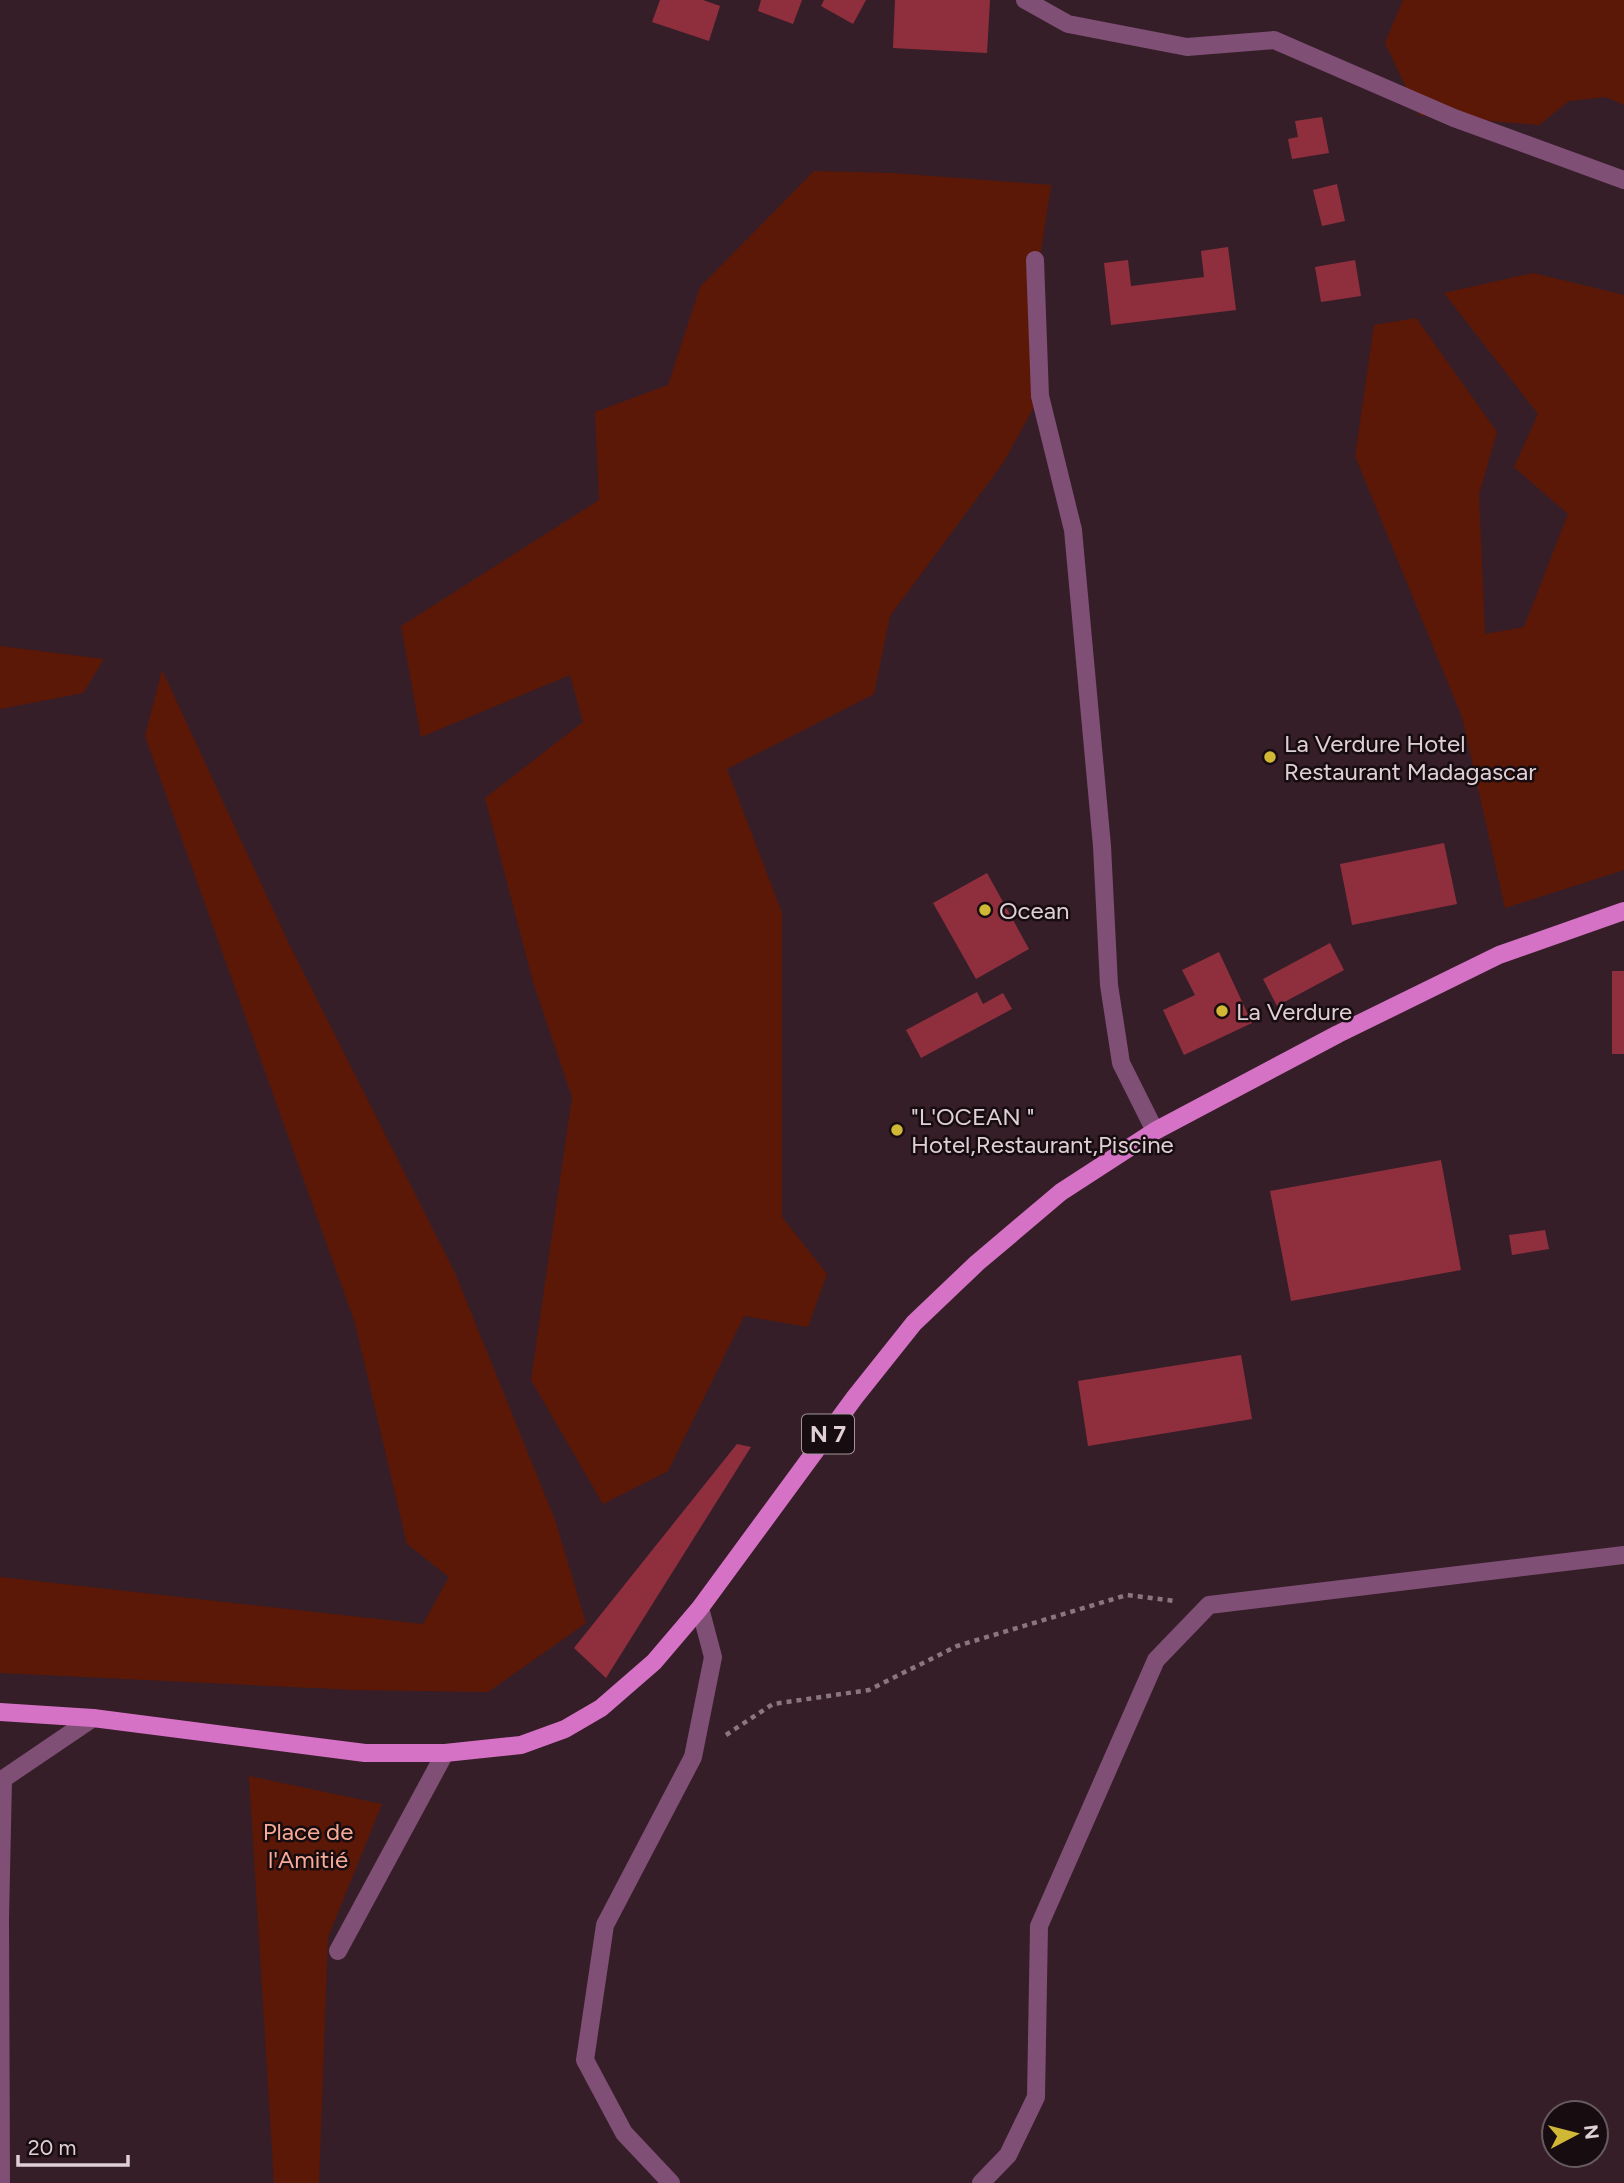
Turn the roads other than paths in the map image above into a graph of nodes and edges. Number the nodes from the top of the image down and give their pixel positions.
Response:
1 (1024, 0) edge
2 (1624, 180) edge
3 (1035, 260) dead end
4 (1624, 911) edge
5 (1155, 1132) junction
6 (1624, 1555) edge
7 (700, 1608) junction
8 (0, 1712) edge
9 (93, 1718) junction
10 (445, 1753) junction
11 (0, 1919) edge
12 (338, 1951) dead end
13 (1, 2183) edge
14 (671, 2183) edge
15 (981, 2183) edge

1 - 2 street
3 - 5 street
4 - 5 main road, N 7
5 - 7 main road, N 7
6 - 15 street
7 - 10 main road, N 7
7 - 14 street
8 - 9 main road, N 7
9 - 10 main road, N 7
9 - 11 street
10 - 12 street
11 - 13 street

